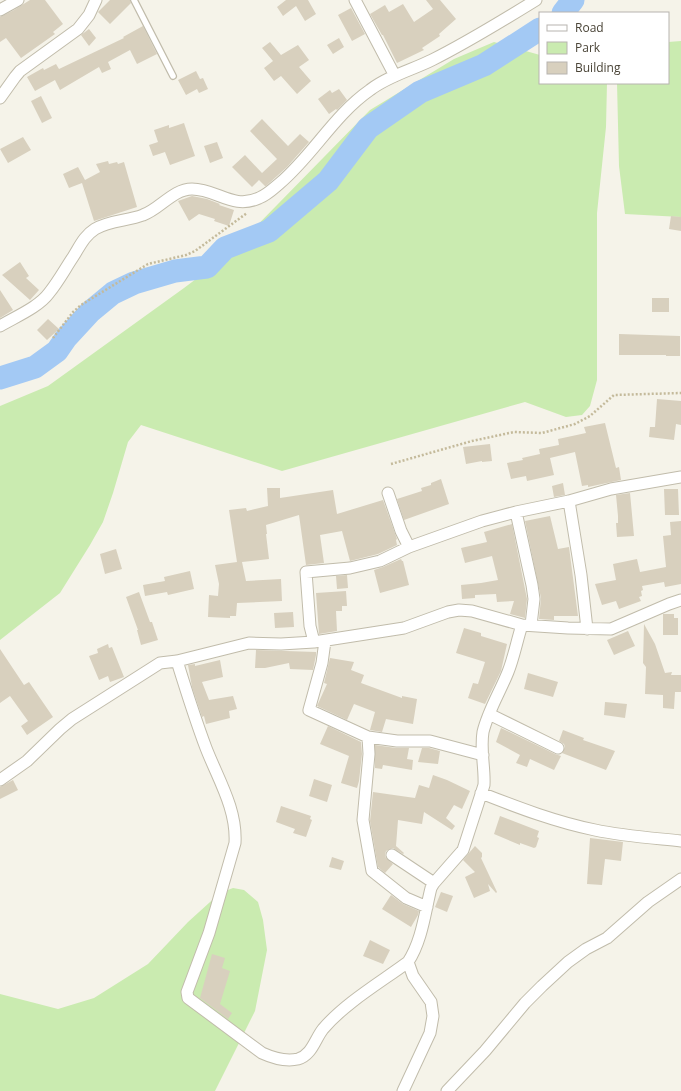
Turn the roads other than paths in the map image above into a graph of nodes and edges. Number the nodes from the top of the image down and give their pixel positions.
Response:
1 (18, 0) edge
2 (96, 0) edge
3 (134, 0) edge
4 (355, 0) edge
5 (536, 0) edge
6 (0, 10) edge
7 (174, 76) dead end
8 (395, 76) junction
9 (0, 98) edge
10 (0, 326) edge
11 (681, 478) edge
12 (388, 493) dead end
13 (569, 501) junction
14 (516, 512) junction
15 (409, 547) junction
16 (681, 600) edge
17 (526, 625) junction
18 (587, 629) junction
19 (319, 642) junction
20 (177, 661) junction
21 (489, 714) junction
22 (368, 737) junction
23 (558, 748) dead end
24 (483, 755) junction
25 (0, 780) edge
26 (481, 793) junction
27 (681, 840) edge
28 (392, 855) dead end
29 (681, 879) edge
30 (434, 883) junction
31 (427, 907) junction
32 (408, 962) junction
33 (457, 1087) edge
34 (404, 1091) edge
35 (447, 1091) edge

1 - 6 street
2 - 9 street
3 - 7 lane
4 - 8 street
5 - 8 street
8 - 10 street
11 - 13 street
12 - 15 street
13 - 14 street
13 - 18 street
14 - 15 street
14 - 17 street
15 - 19 street
16 - 18 street
17 - 18 street
17 - 19 street
17 - 21 street
19 - 20 street
19 - 22 street
20 - 25 street
20 - 32 street
21 - 23 street
21 - 24 street
22 - 24 street
22 - 31 street
24 - 26 street
26 - 27 street
26 - 30 street
28 - 30 street
29 - 33 street
30 - 31 street
31 - 32 street
32 - 34 street
33 - 35 street

